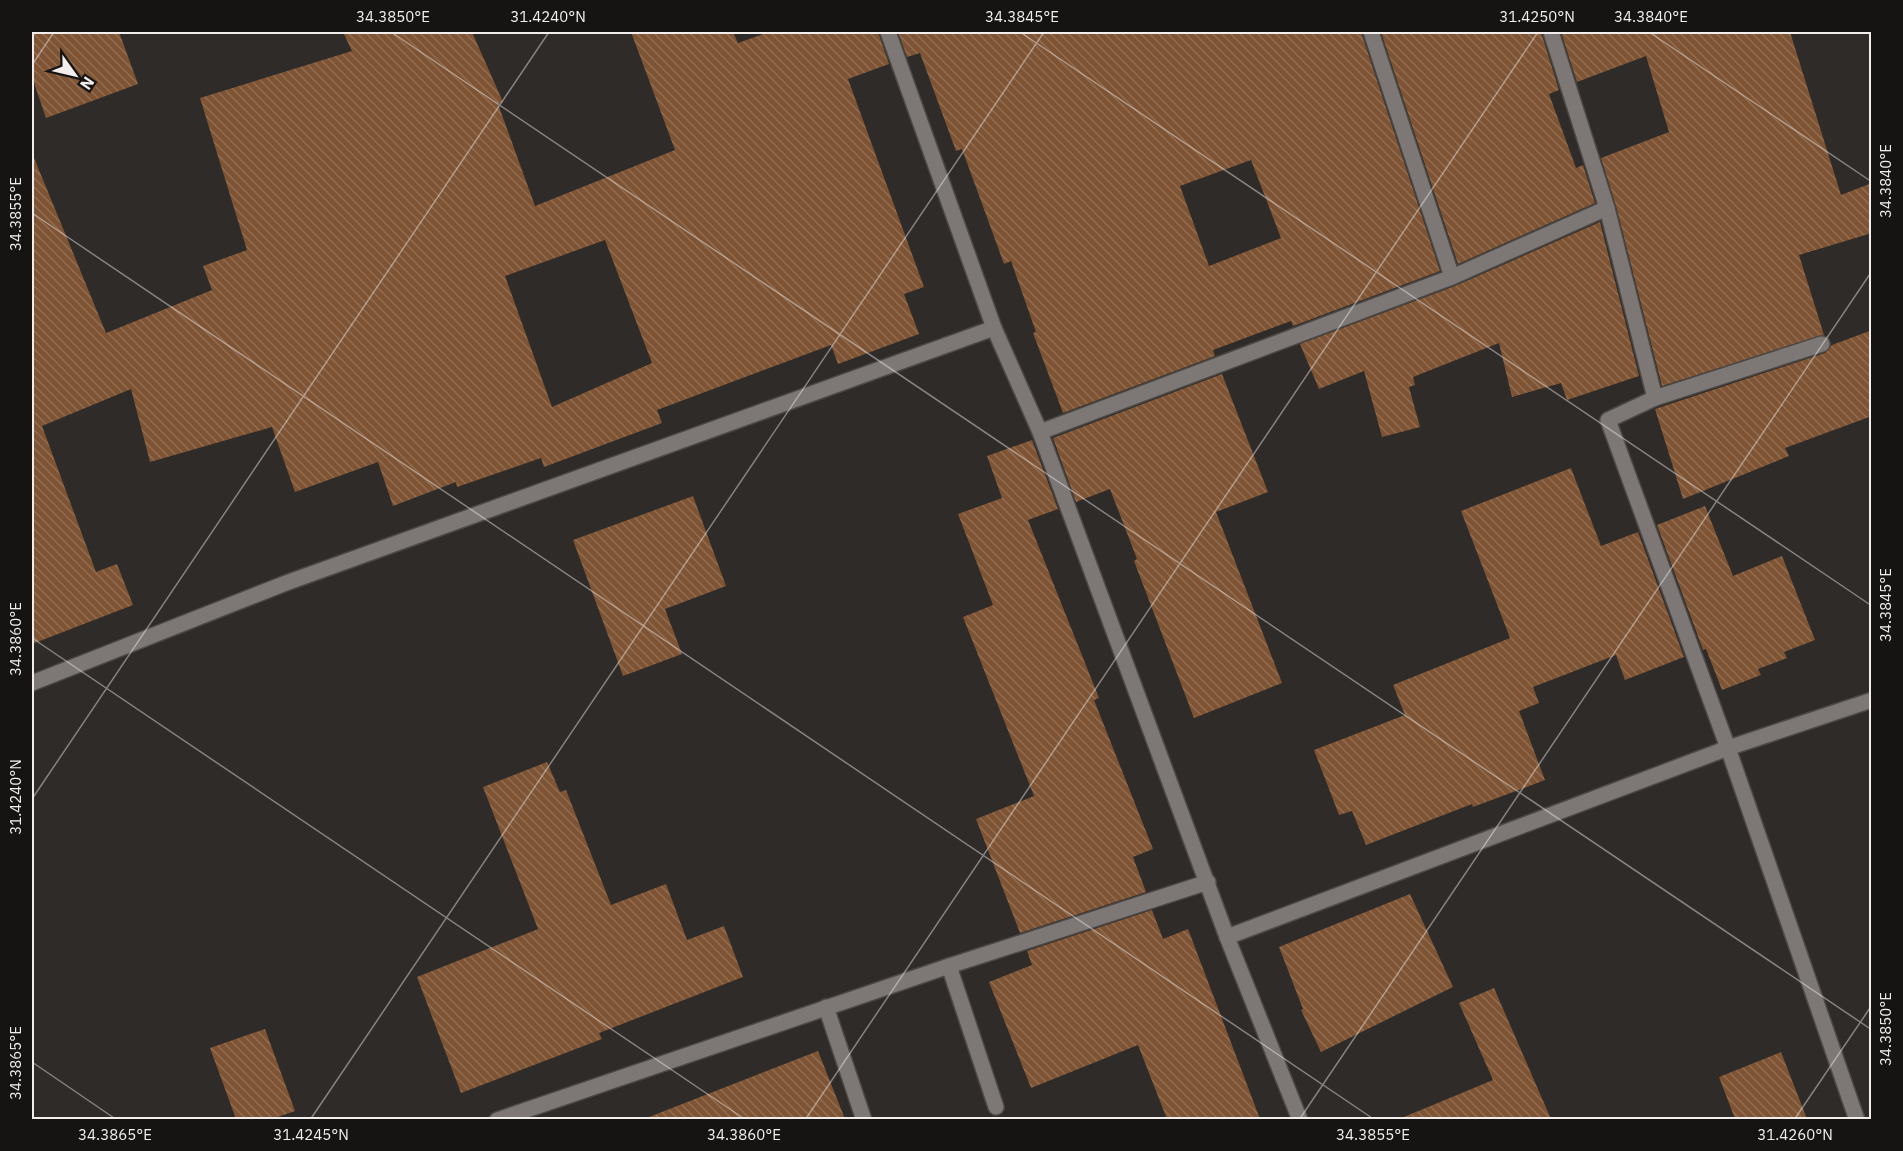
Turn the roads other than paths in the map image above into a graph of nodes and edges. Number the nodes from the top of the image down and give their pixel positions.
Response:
1 (888, 32) edge
2 (1371, 32) edge
3 (1551, 32) edge
4 (1607, 208) junction
5 (1452, 277) junction
6 (994, 328) junction
7 (1822, 344) dead end
8 (1655, 398) junction
9 (1040, 432) junction
10 (32, 683) edge
11 (1872, 700) edge
12 (1728, 748) junction
13 (1208, 882) junction
14 (1227, 937) junction
15 (949, 966) junction
16 (826, 1007) junction
17 (996, 1107) dead end
18 (497, 1119) edge
19 (864, 1119) edge
20 (1300, 1119) edge
21 (1857, 1119) edge

1 - 6 street
2 - 5 street
3 - 4 street
4 - 5 street
4 - 8 street
5 - 9 street
6 - 9 street
6 - 10 street
7 - 8 street
8 - 12 street
9 - 13 street
11 - 12 street
12 - 14 street
12 - 21 street
13 - 14 street
13 - 15 street
14 - 20 street
15 - 16 street
15 - 17 street
16 - 18 street
16 - 19 street

